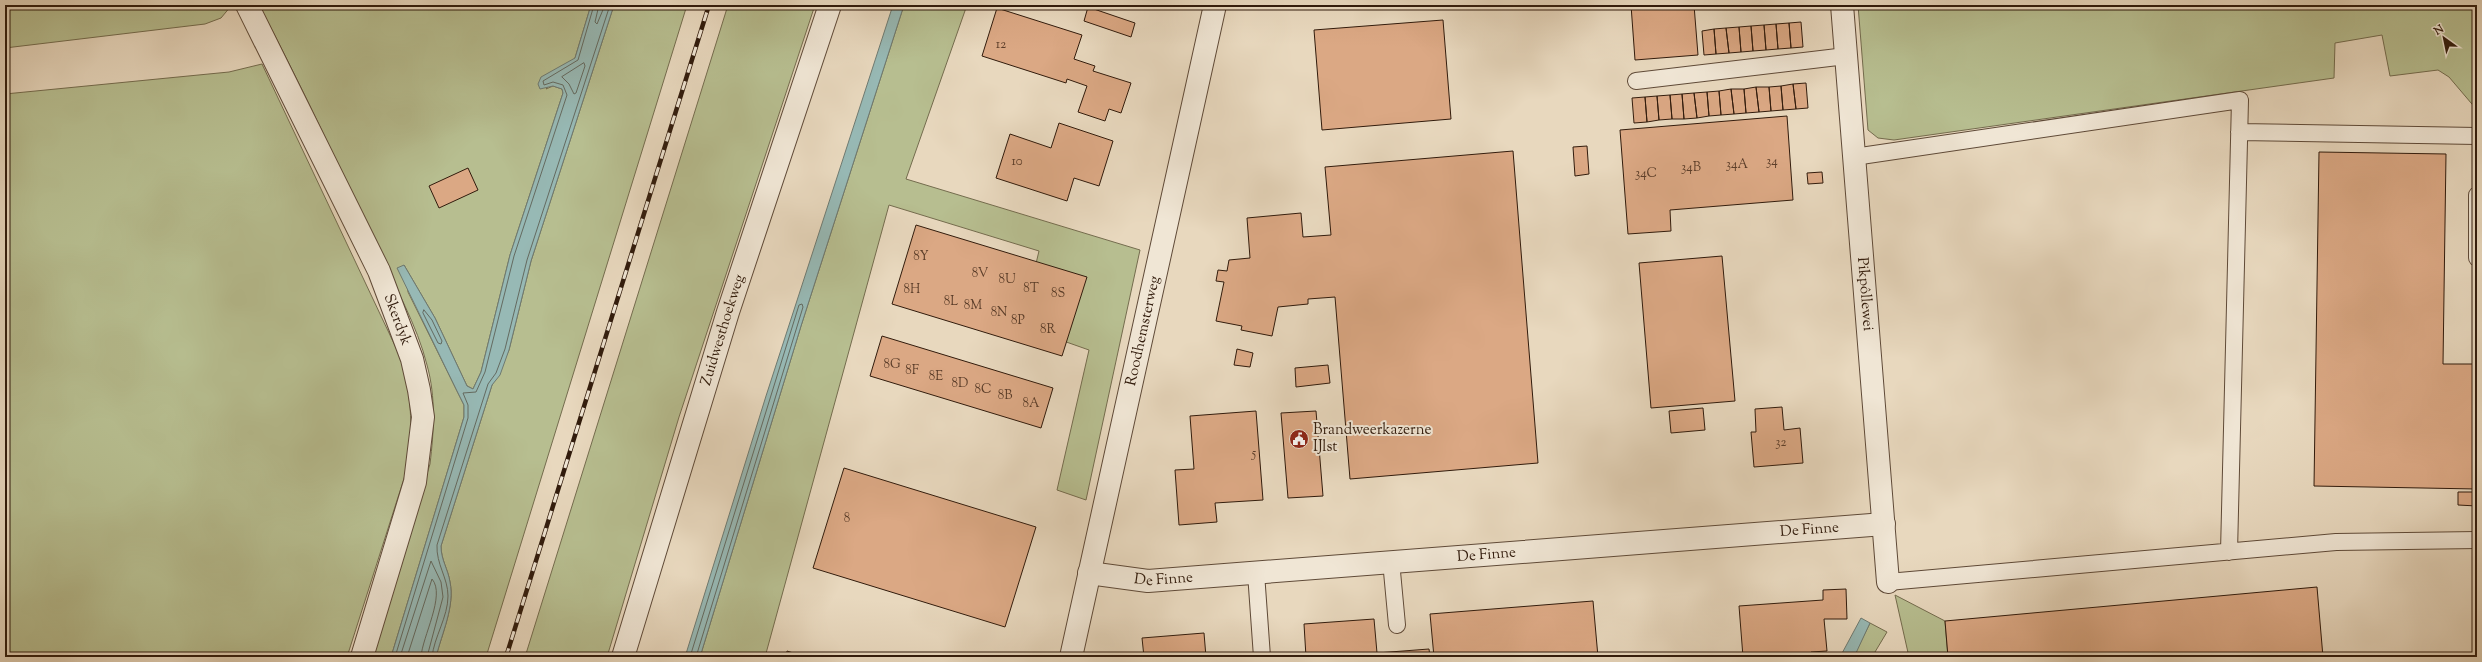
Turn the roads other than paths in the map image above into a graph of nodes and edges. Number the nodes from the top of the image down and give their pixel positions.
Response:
1 (247, 5) edge
2 (830, 5) edge
3 (1215, 5) edge
4 (1842, 5) edge
5 (1846, 56) junction
6 (1636, 82) dead end
7 (2239, 132) junction
8 (2477, 136) edge
9 (1854, 157) junction
10 (2477, 195) edge
11 (2477, 258) edge
12 (1884, 524) junction
13 (2477, 540) edge
14 (2229, 552) junction
15 (1391, 561) junction
16 (1090, 573) junction
17 (1256, 573) junction
18 (1888, 582) joint
19 (1397, 625) dead end
20 (362, 657) edge
21 (623, 657) edge
22 (1071, 657) edge
23 (1262, 657) edge

1 - 20 street, Skerdyk
2 - 21 street, Zuidwesthoekweg
3 - 16 street, Roodhemsterweg
4 - 5 street, Pikpôllewei
5 - 6 lane
5 - 9 street, Pikpôllewei
7 - 8 lane
7 - 9 lane
7 - 14 lane
9 - 12 street, Pikpôllewei
10 - 11 lane
12 - 15 street, De Finne
12 - 18 street, Pikpôllewei
13 - 14 lane
14 - 18 lane
15 - 17 street, De Finne
15 - 19 lane
16 - 17 street, De Finne
16 - 22 street, Roodhemsterweg
17 - 23 lane

